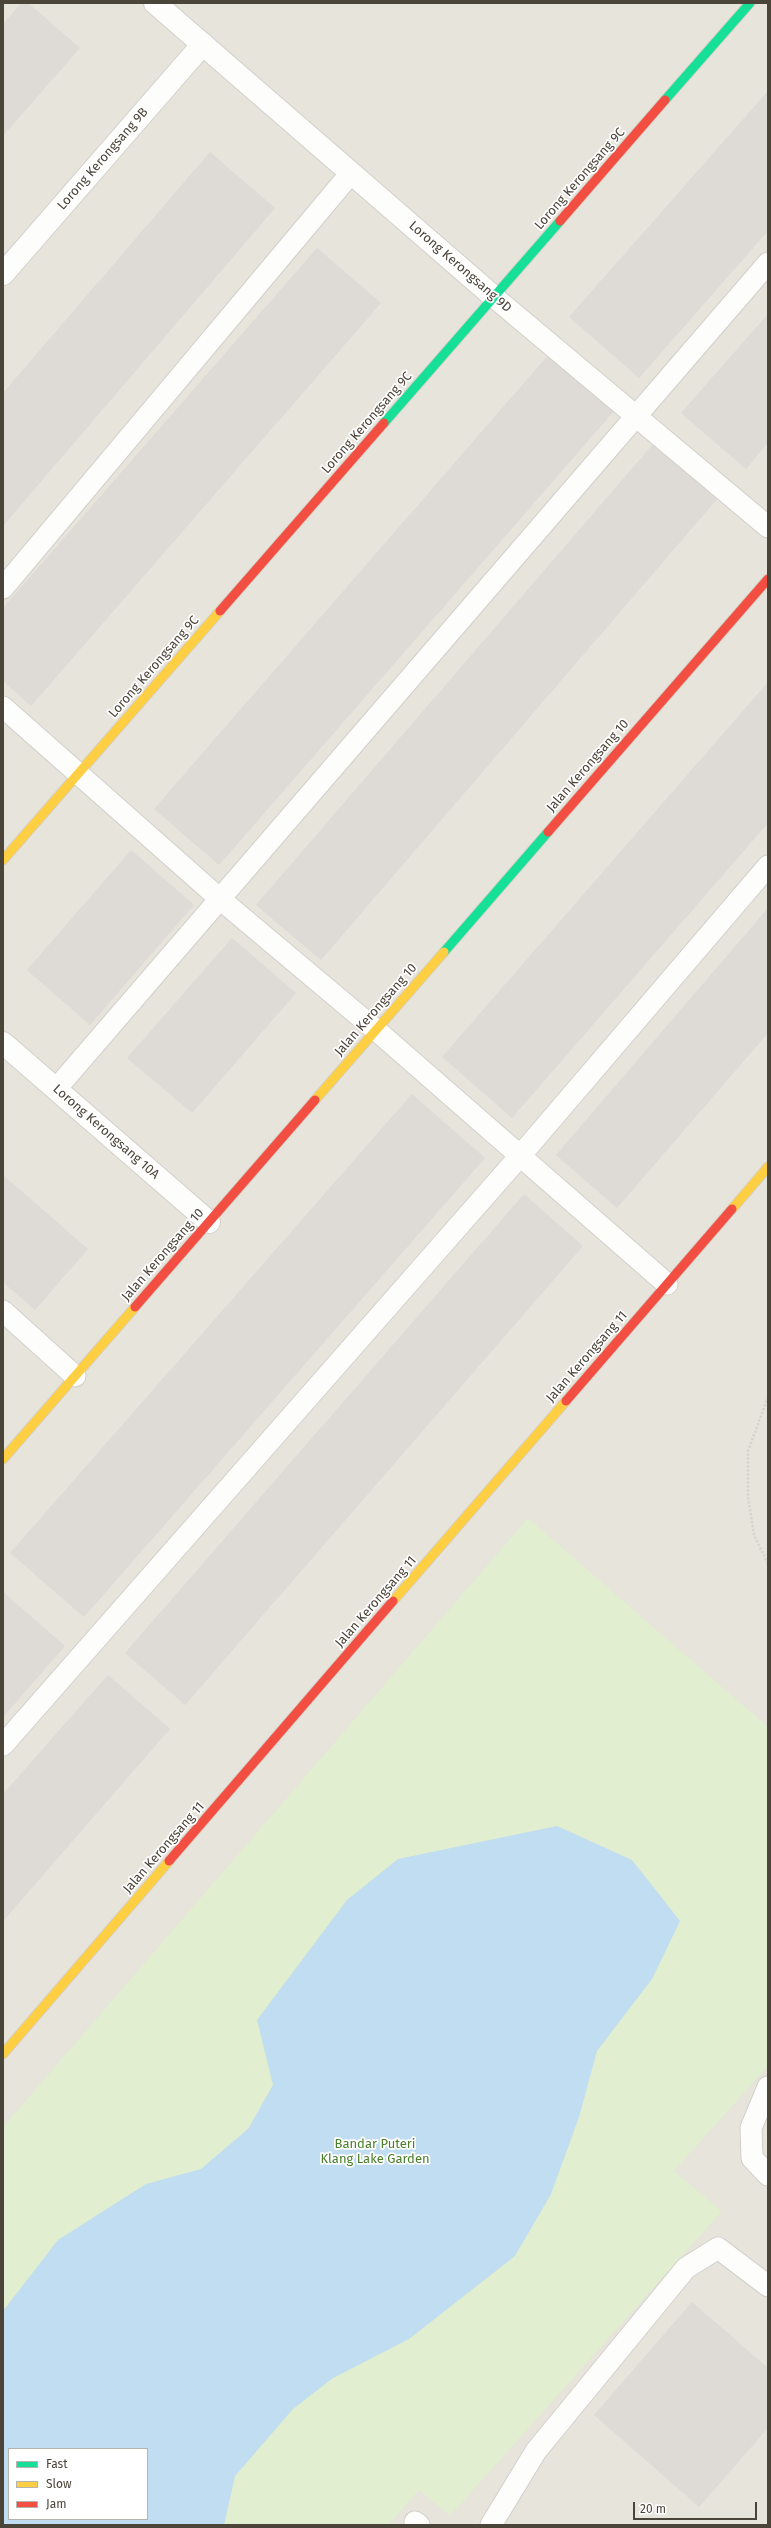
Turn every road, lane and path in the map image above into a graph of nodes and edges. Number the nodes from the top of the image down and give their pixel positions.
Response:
1 (155, 3) edge
2 (750, 3) edge
3 (202, 44) junction
4 (352, 173) junction
5 (768, 263) edge
6 (3, 274) edge
7 (494, 297) junction
8 (636, 416) junction
9 (768, 527) edge
10 (768, 579) edge
11 (3, 588) edge
12 (3, 707) edge
13 (79, 773) junction
14 (3, 860) edge
15 (768, 866) edge
16 (220, 899) junction
17 (376, 1030) junction
18 (3, 1043) edge
19 (56, 1089) junction
20 (520, 1156) junction
21 (768, 1167) edge
22 (209, 1222) junction
23 (667, 1284) junction
24 (3, 1311) edge
25 (75, 1376) junction
26 (768, 1397) edge
27 (3, 1459) edge
28 (768, 1564) edge
29 (3, 1745) edge
30 (3, 2054) edge
31 (768, 2087) edge
32 (768, 2175) edge
33 (768, 2286) edge
34 (491, 2525) edge

1 - 3 street, Lorong Kerongsang 9D
2 - 7 street, Lorong Kerongsang 9C
3 - 4 street, Lorong Kerongsang 9D
3 - 6 street, Lorong Kerongsang 9B
4 - 7 street, Lorong Kerongsang 9D
4 - 11 lane
5 - 8 lane
7 - 8 lane, Lorong Kerongsang 9D
7 - 13 street, Lorong Kerongsang 9C
8 - 9 lane, Lorong Kerongsang 9D
8 - 16 lane
10 - 17 street, Jalan Kerongsang 10
12 - 13 lane
13 - 14 street, Lorong Kerongsang 9C
13 - 16 lane
15 - 20 lane
16 - 17 lane
16 - 19 lane
17 - 20 lane
17 - 22 street, Jalan Kerongsang 10
18 - 19 street, Lorong Kerongsang 10A
19 - 22 street, Lorong Kerongsang 10A
20 - 23 lane
20 - 29 lane
21 - 23 street, Jalan Kerongsang 11
22 - 25 street, Jalan Kerongsang 10
23 - 30 street, Jalan Kerongsang 11
24 - 25 lane
25 - 27 street, Jalan Kerongsang 10
26 - 28 path
31 - 32 lane
33 - 34 lane

